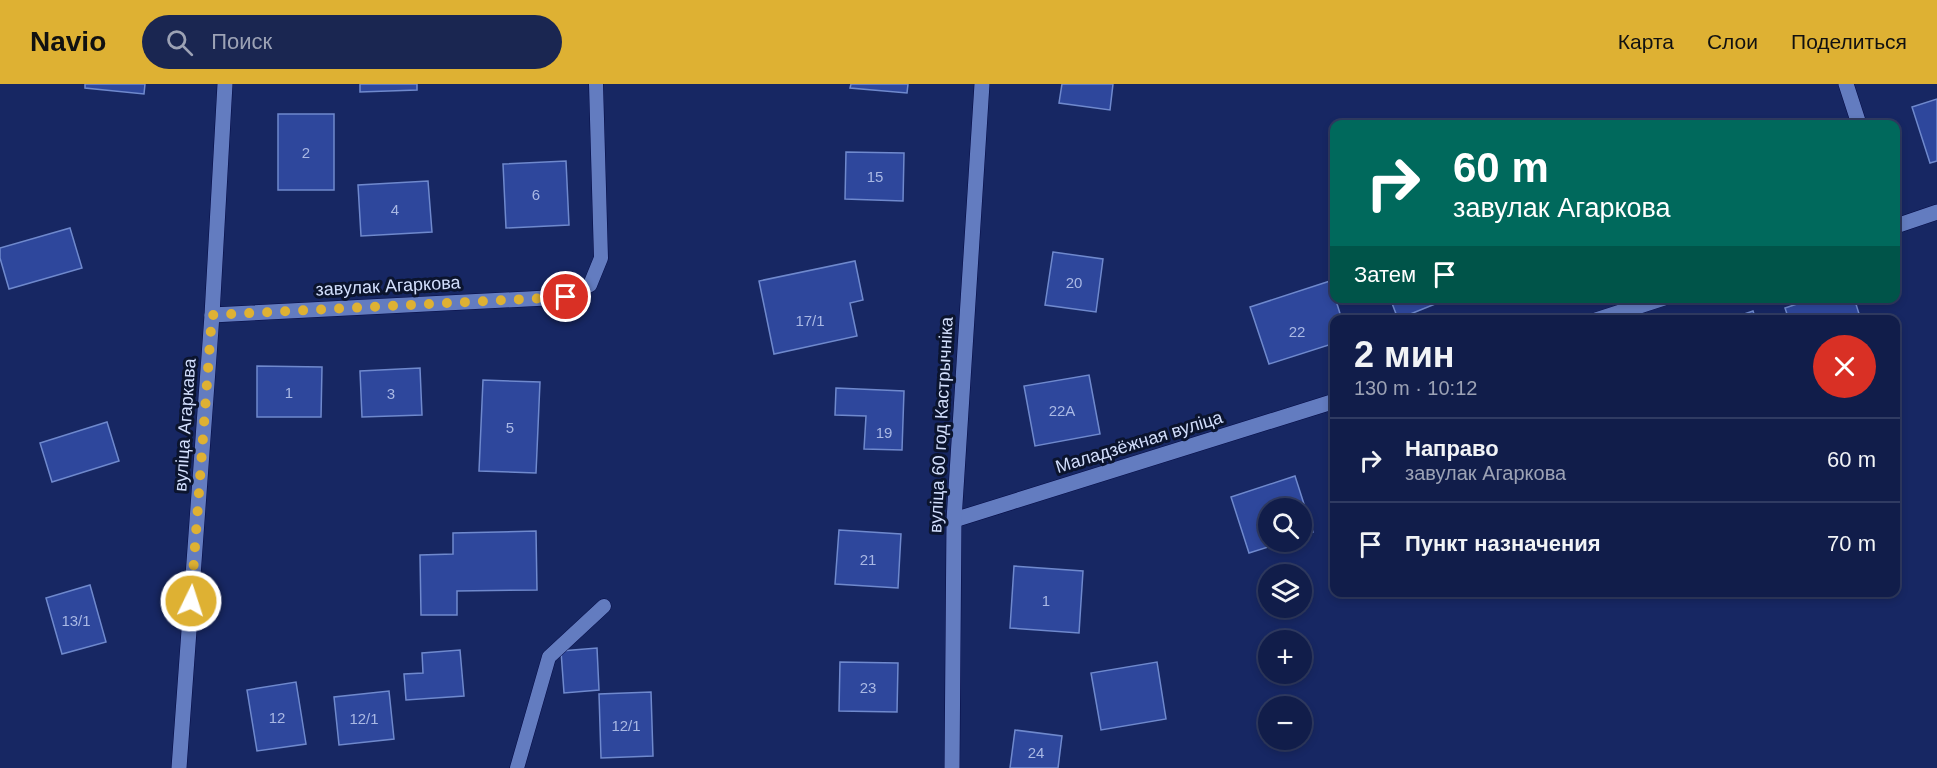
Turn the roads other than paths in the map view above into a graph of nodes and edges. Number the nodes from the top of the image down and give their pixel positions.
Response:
1 (225, 84) edge
2 (596, 84) edge
3 (982, 84) edge
4 (1846, 84) edge
5 (1858, 120) edge
6 (1937, 212) edge
7 (1900, 225) edge
8 (566, 297) joint
9 (1649, 303) edge
10 (212, 315) junction
11 (1611, 315) edge
12 (1330, 403) edge
13 (954, 520) junction
14 (604, 606) dead end
15 (179, 768) edge
16 (517, 768) edge
17 (952, 768) edge

1 - 10 street, вуліца Агаркава
2 - 8 lane
3 - 13 street, вуліца 60 год Кастрычніка
4 - 5 street
6 - 7 street
8 - 10 street, завулак Агаркова
9 - 11 street
10 - 15 street, вуліца Агаркава
12 - 13 street, Маладзёжная вуліца
13 - 17 street, вуліца 60 год Кастрычніка
14 - 16 lane

